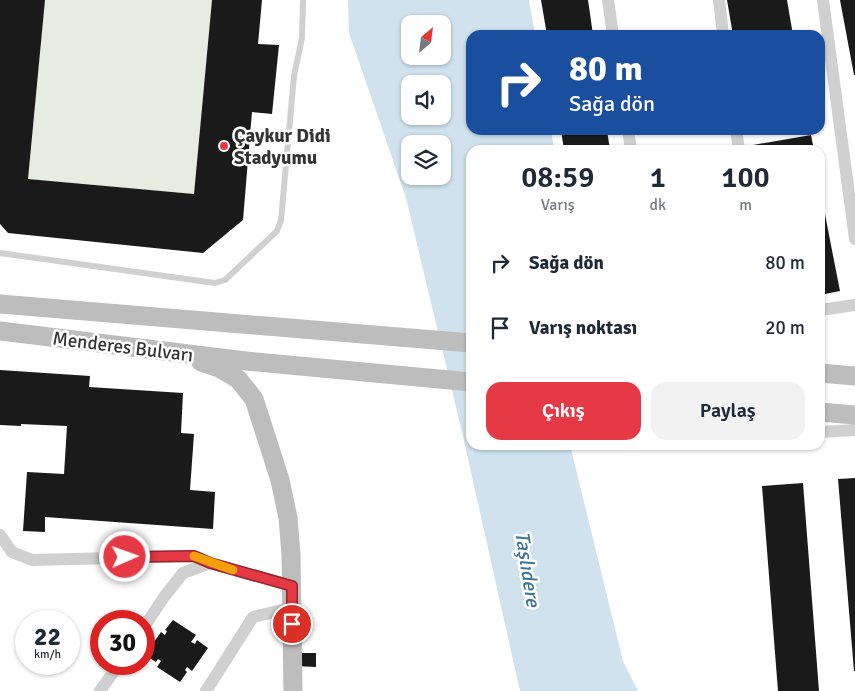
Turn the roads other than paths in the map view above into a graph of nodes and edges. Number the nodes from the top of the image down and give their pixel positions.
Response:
1 (303, 0) edge
2 (608, 0) edge
3 (719, 0) edge
4 (823, 0) edge
5 (612, 30) edge
6 (722, 30) edge
7 (855, 239) edge
8 (0, 254) edge
9 (0, 304) edge
10 (855, 304) edge
11 (825, 309) edge
12 (0, 331) edge
13 (466, 343) edge
14 (170, 351) junction
15 (825, 373) edge
16 (855, 376) edge
17 (466, 382) edge
18 (825, 412) edge
19 (855, 415) edge
20 (855, 430) edge
21 (825, 432) edge
22 (0, 535) edge
23 (210, 563) junction
24 (292, 586) junction
25 (291, 608) junction
26 (155, 610) edge
27 (111, 675) edge
28 (100, 691) edge
29 (206, 691) edge
30 (293, 691) edge

1 - 8 lane
2 - 5 street
3 - 6 street
4 - 7 street
9 - 13 main road, Menderes Bulvarı
10 - 11 street
12 - 14 main road, Menderes Bulvarı
14 - 17 main road, Menderes Bulvarı
14 - 24 main road
15 - 16 main road
18 - 19 main road
20 - 21 street
22 - 23 street
23 - 24 street
23 - 26 street
24 - 25 main road
25 - 29 street
25 - 30 main road
27 - 28 street

